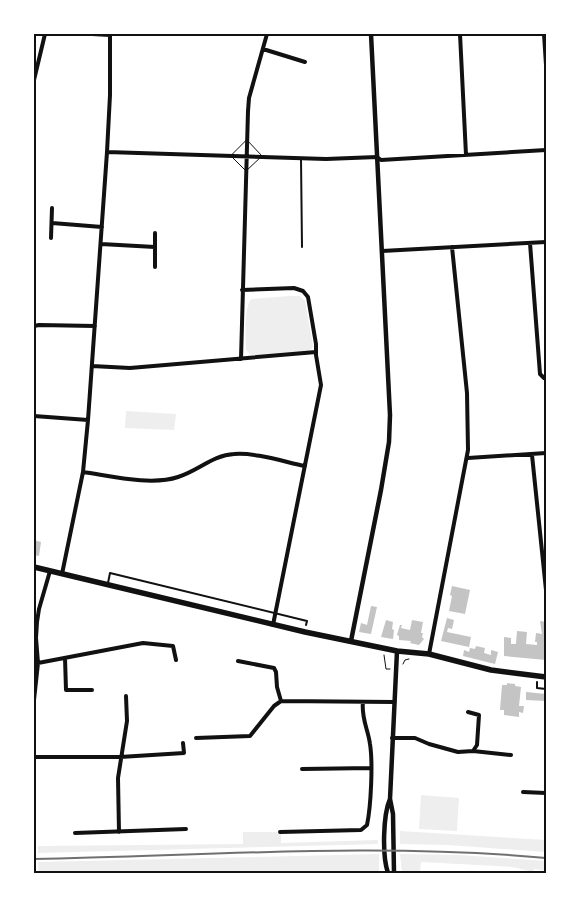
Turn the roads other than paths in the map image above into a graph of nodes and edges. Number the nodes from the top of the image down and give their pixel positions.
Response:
1 (44, 34) edge
2 (92, 34) edge
3 (110, 34) edge
4 (267, 34) edge
5 (371, 34) edge
6 (460, 34) edge
7 (544, 34) edge
8 (263, 49) junction
9 (305, 62) dead end
10 (546, 64) edge
11 (34, 80) edge
12 (546, 150) edge
13 (107, 152) junction
14 (466, 155) junction
15 (246, 156) junction
16 (377, 157) junction
17 (301, 158) junction
18 (52, 208) dead end
19 (52, 224) junction
20 (102, 227) junction
21 (155, 233) dead end
22 (51, 238) dead end
23 (546, 242) edge
24 (530, 243) junction
25 (101, 244) junction
26 (155, 247) junction
27 (302, 247) dead end
28 (452, 247) junction
29 (382, 251) junction
30 (155, 267) dead end
31 (242, 290) junction
32 (34, 326) edge
33 (95, 326) junction
34 (316, 352) junction
35 (241, 359) junction
36 (92, 366) junction
37 (546, 378) edge
38 (34, 416) edge
39 (88, 420) junction
40 (546, 453) edge
41 (532, 455) junction
42 (468, 458) junction
43 (306, 466) junction
44 (83, 472) junction
45 (546, 527) edge
46 (541, 528) junction
47 (34, 567) edge
48 (50, 571) junction
49 (62, 574) junction
50 (108, 583) junction
51 (546, 590) edge
52 (275, 613) junction
53 (273, 624) junction
54 (306, 625) dead end
55 (35, 637) edge
56 (351, 641) junction
57 (397, 650) junction
58 (429, 654) junction
59 (65, 658) junction
60 (176, 660) dead end
61 (238, 661) dead end
62 (38, 663) junction
63 (546, 677) edge
64 (537, 682) dead end
65 (546, 689) edge
66 (92, 690) dead end
67 (126, 696) dead end
68 (34, 700) edge
69 (281, 701) junction
70 (363, 702) junction
71 (394, 702) junction
72 (468, 712) dead end
73 (250, 736) junction
74 (196, 738) dead end
75 (392, 738) junction
76 (254, 742) dead end
77 (183, 743) dead end
78 (473, 751) junction
79 (511, 754) dead end
80 (120, 757) junction
81 (34, 758) edge
82 (371, 768) junction
83 (302, 769) dead end
84 (522, 792) dead end
85 (546, 793) edge
86 (390, 799) junction
87 (186, 829) dead end
88 (119, 832) junction
89 (280, 832) dead end
90 (75, 833) dead end
91 (34, 840) edge
92 (34, 847) edge
93 (34, 864) edge
94 (35, 873) edge
95 (388, 873) edge
96 (394, 873) edge

1 - 11 street
2 - 3 street
3 - 13 street
4 - 8 street
5 - 16 street
6 - 14 street
7 - 10 street
8 - 9 street
8 - 15 street
12 - 14 street
13 - 15 street
13 - 20 street
14 - 16 street
15 - 17 street
15 - 31 street
16 - 17 street
16 - 29 street
17 - 27 lane
18 - 19 street
19 - 20 street
19 - 22 street
20 - 25 street
21 - 26 street
23 - 24 street
24 - 28 street
24 - 37 street
25 - 26 street
25 - 33 street
26 - 30 street
28 - 29 street
28 - 42 street
29 - 56 street
31 - 34 street
31 - 35 street
32 - 33 street
33 - 36 street
34 - 35 street
34 - 43 street
35 - 36 street
36 - 39 street
38 - 39 street
39 - 44 street
40 - 41 street
41 - 42 street
41 - 46 street
42 - 58 street
43 - 44 street
43 - 52 street
44 - 49 street
45 - 46 street
46 - 51 street
47 - 48 main road
48 - 49 main road
48 - 55 street
49 - 50 main road
50 - 52 lane
50 - 53 main road
52 - 53 street
52 - 54 lane
53 - 56 main road
55 - 62 street
56 - 57 main road
57 - 58 main road
57 - 71 street
58 - 63 main road
59 - 60 street
59 - 62 street
59 - 66 street
61 - 69 street
62 - 68 street
64 - 65 lane
67 - 80 street
69 - 70 street
69 - 73 street
70 - 71 street
70 - 82 street
71 - 75 street
72 - 78 street
73 - 74 street
73 - 76 street
75 - 78 street
75 - 86 street
77 - 80 street
78 - 79 street
80 - 81 street
80 - 88 street
82 - 83 street
82 - 89 street
84 - 85 street
86 - 95 street
86 - 96 street
87 - 88 street
88 - 90 street
91 - 92 lane
92 - 93 lane
93 - 94 lane

